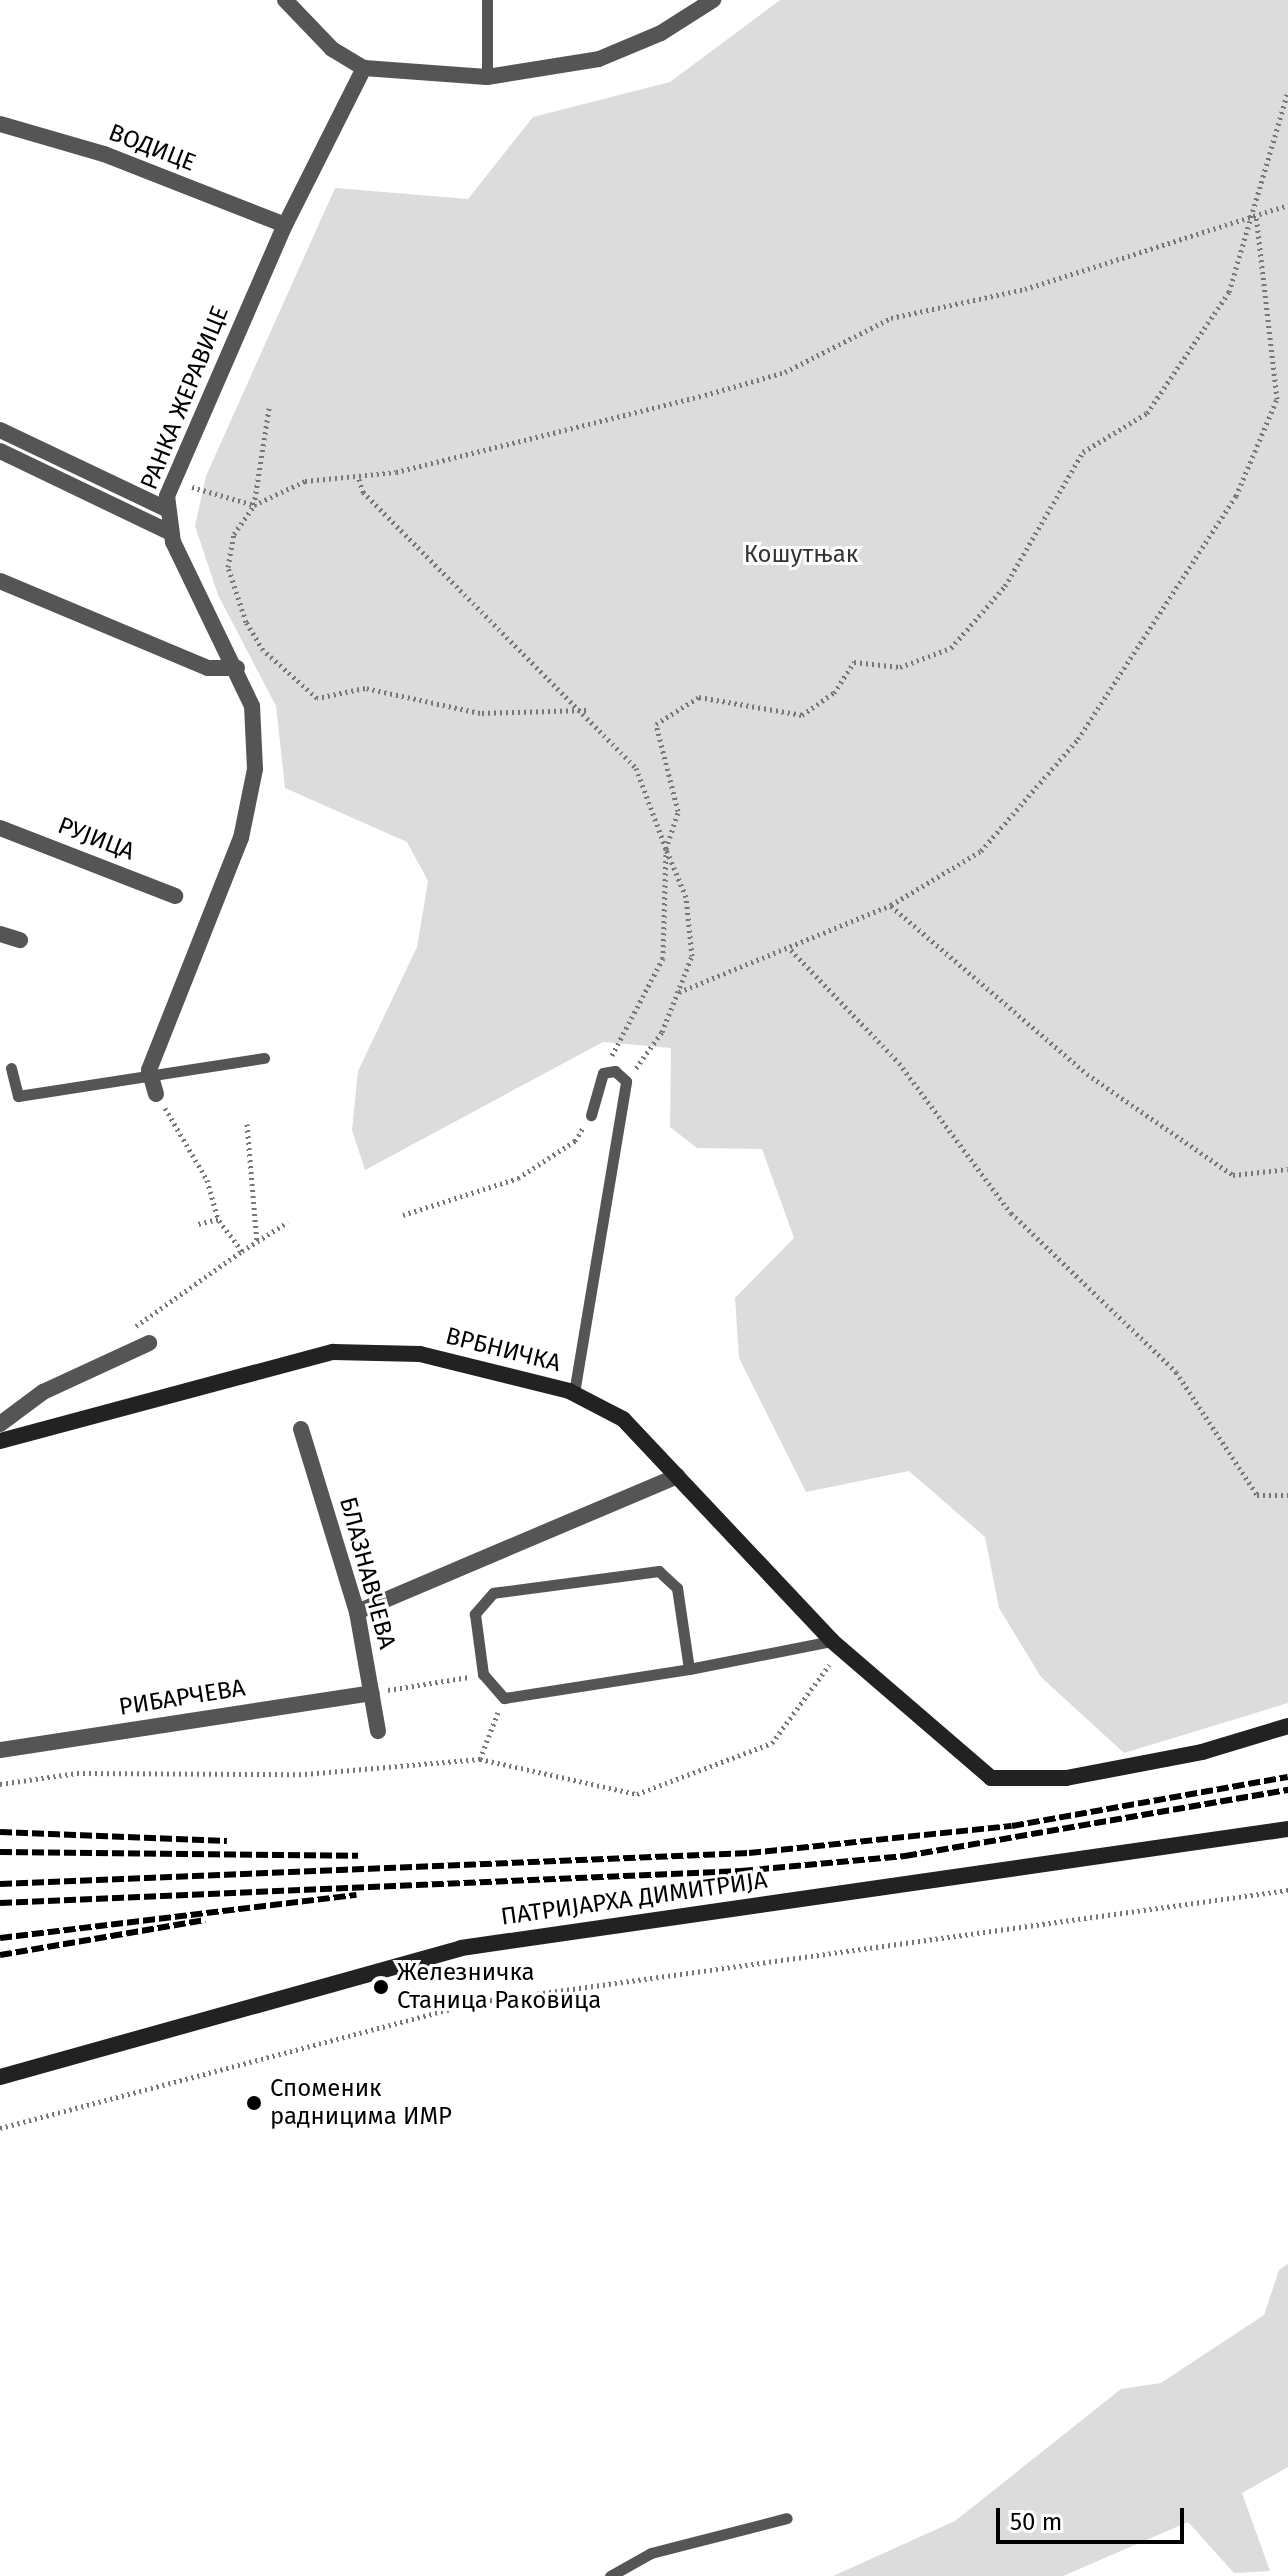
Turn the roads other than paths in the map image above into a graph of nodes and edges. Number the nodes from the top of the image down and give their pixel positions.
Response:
1 (285, 0) edge
2 (487, 0) edge
3 (713, 0) edge
4 (364, 68) junction
5 (487, 77) junction
6 (0, 124) edge
7 (285, 225) junction
8 (0, 430) edge
9 (0, 451) edge
10 (166, 509) junction
11 (169, 532) junction
12 (0, 581) edge
13 (237, 668) junction
14 (0, 828) edge
15 (175, 896) dead end
16 (0, 934) edge
17 (20, 940) dead end
18 (264, 1058) dead end
19 (11, 1068) dead end
20 (149, 1070) junction
21 (156, 1094) road end
22 (591, 1115) road end
23 (149, 1343) dead end
24 (574, 1393) junction
25 (0, 1424) edge
26 (301, 1429) dead end
27 (0, 1441) edge
28 (677, 1476) junction
29 (357, 1612) junction
30 (836, 1646) junction
31 (689, 1669) junction
32 (372, 1693) junction
33 (1288, 1726) edge
34 (378, 1731) dead end
35 (0, 1750) edge
36 (1288, 1829) edge
37 (0, 2077) edge
38 (787, 2518) dead end
39 (610, 2576) edge

1 - 4 street
2 - 5 lane
3 - 5 street
4 - 5 street
4 - 7 street, РАНКА ЖЕРАВИЦЕ
6 - 7 street, ВОДИЦЕ
7 - 10 street, РАНКА ЖЕРАВИЦЕ
8 - 10 street
9 - 11 street
10 - 11 street, РАНКА ЖЕРАВИЦЕ
11 - 13 street, РАНКА ЖЕРАВИЦЕ
12 - 13 street
13 - 20 street, РАНКА ЖЕРАВИЦЕ
14 - 15 street, РУЈИЦА
16 - 17 street
18 - 20 lane
19 - 20 lane
20 - 21 street
22 - 24 lane
23 - 25 street
24 - 27 street, ВРБНИЧКА
24 - 28 street, ВРБНИЧКА
26 - 29 street, БЛАЗНАВЧЕВА
28 - 29 street
28 - 30 street, ВРБНИЧКА
29 - 32 street, БЛАЗНАВЧЕВА
30 - 31 lane
30 - 33 street, ВРБНИЧКА
31 - 31 lane
32 - 34 street, БЛАЗНАВЧЕВА
32 - 35 street, РИБАРЧЕВА
36 - 37 street, ПАТРИЈАРХА ДИМИТРИЈА
38 - 39 lane

